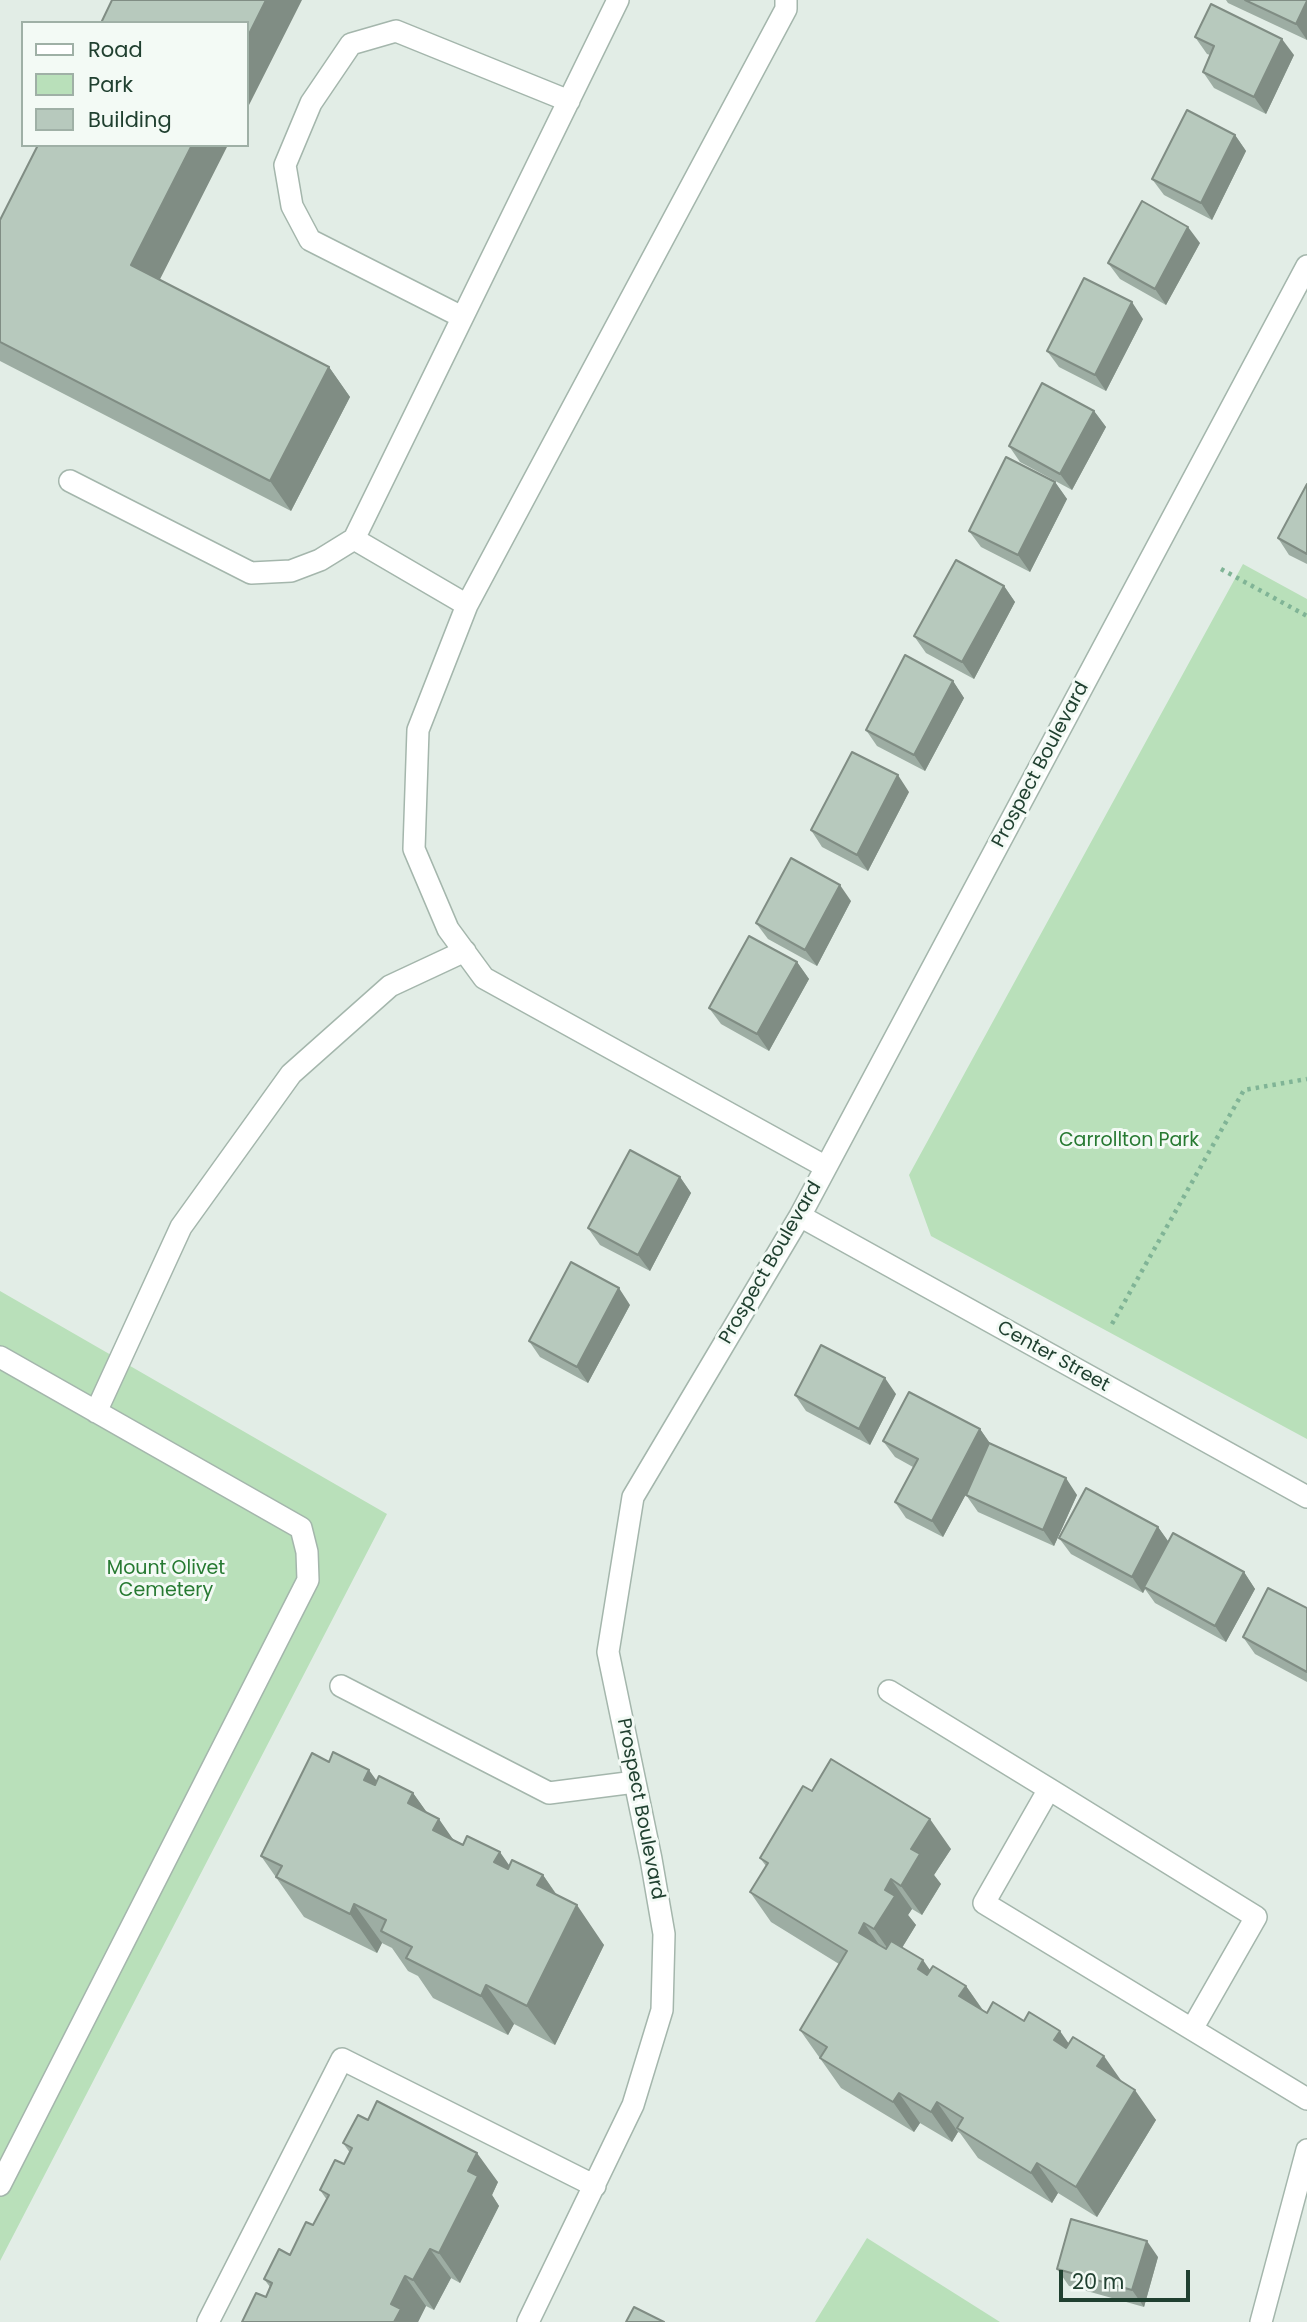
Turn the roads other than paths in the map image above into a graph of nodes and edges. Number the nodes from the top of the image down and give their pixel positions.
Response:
1 (618, 0) edge
2 (786, 0) edge
3 (569, 101) junction
4 (1307, 267) edge
5 (462, 317) junction
6 (70, 481) dead end
7 (354, 539) junction
8 (467, 605) junction
9 (465, 951) junction
10 (826, 1167) junction
11 (800, 1216) junction
12 (0, 1357) edge
13 (96, 1412) junction
14 (1307, 1497) edge
15 (341, 1686) dead end
16 (889, 1691) dead end
17 (635, 1782) junction
18 (1049, 1789) junction
19 (1192, 2029) junction
20 (1307, 2099) edge
21 (1307, 2150) edge
22 (0, 2185) edge
23 (595, 2186) junction
24 (208, 2322) edge
25 (528, 2322) edge
26 (1261, 2322) edge

1 - 3 street
2 - 8 street
3 - 5 street
3 - 5 street
4 - 10 street, Prospect Boulevard
5 - 7 street
6 - 7 street
7 - 8 street
8 - 9 street
9 - 10 street
9 - 13 street
10 - 11 street, Prospect Boulevard
11 - 14 street, Center Street
11 - 17 street, Prospect Boulevard
12 - 13 street
13 - 22 street
15 - 17 street
16 - 18 street
17 - 23 street, Prospect Boulevard
18 - 19 street
18 - 19 street
19 - 20 street
21 - 26 street
23 - 24 street
23 - 25 street, Prospect Boulevard

